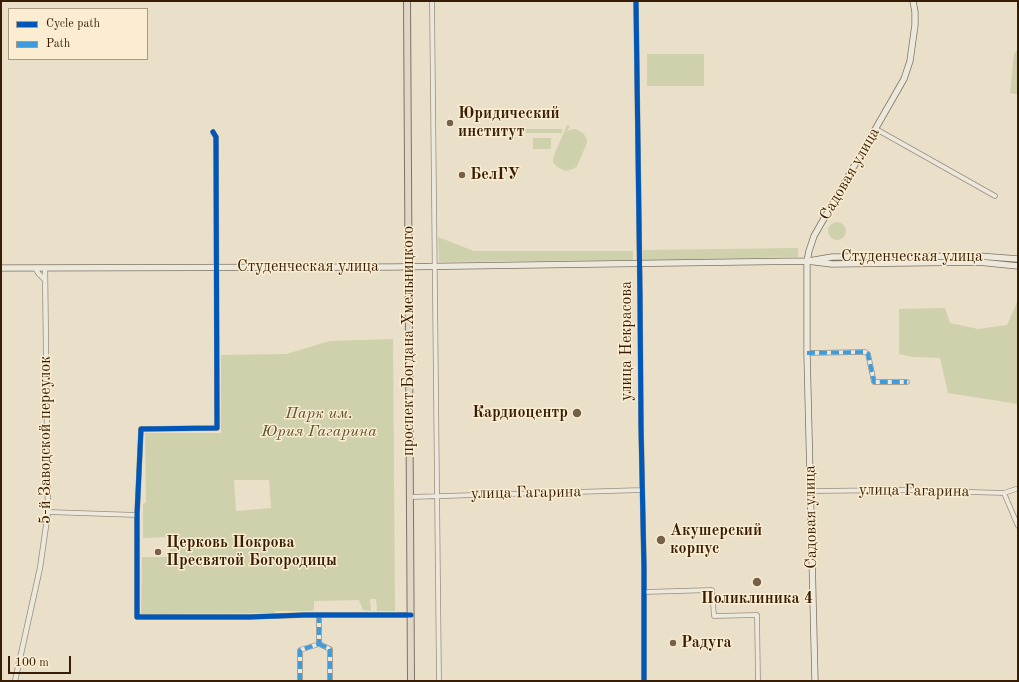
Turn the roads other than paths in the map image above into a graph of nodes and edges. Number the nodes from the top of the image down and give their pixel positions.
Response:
1 (407, 1) edge
2 (432, 1) edge
3 (636, 1) edge
4 (913, 1) edge
5 (876, 129) junction
6 (213, 132) dead end
7 (995, 196) dead end
8 (1018, 259) edge
9 (807, 261) junction
10 (639, 264) junction
11 (435, 266) junction
12 (1018, 266) edge
13 (217, 267) junction
14 (409, 267) junction
15 (1, 268) edge
16 (35, 268) junction
17 (46, 268) junction
18 (46, 280) junction
19 (807, 353) junction
20 (907, 382) dead end
21 (1016, 489) dead end
22 (642, 490) junction
23 (811, 491) junction
24 (1004, 493) junction
25 (437, 495) junction
26 (410, 496) junction
27 (48, 512) junction
28 (137, 515) junction
29 (1018, 526) edge
30 (644, 592) junction
31 (319, 615) junction
32 (411, 615) junction
33 (319, 644) junction
34 (15, 681) edge
35 (300, 681) edge
36 (330, 681) edge
37 (411, 681) edge
38 (438, 681) edge
39 (644, 681) edge
40 (758, 681) edge
41 (815, 681) edge

1 - 14 main road, проспект Богдана Хмельницкого
2 - 11 street
3 - 10 street, улица Некрасова
4 - 5 main road, Садовая улица
5 - 7 street
5 - 9 main road, Садовая улица
6 - 13 street
8 - 9 main road, Студенческая улица
9 - 10 main road, Студенческая улица
9 - 12 main road, Студенческая улица
9 - 19 main road, Садовая улица
10 - 11 main road, Студенческая улица
10 - 22 street, улица Некрасова
11 - 14 main road, Студенческая улица
11 - 25 street
13 - 14 main road, Студенческая улица
13 - 17 main road, Студенческая улица
13 - 28 street
14 - 26 main road, проспект Богдана Хмельницкого
15 - 16 main road, Студенческая улица
16 - 17 main road, Студенческая улица
16 - 18 street
17 - 18 street, 5-й Заводской переулок
18 - 27 street, 5-й Заводской переулок
19 - 20 street
19 - 23 main road, Садовая улица
21 - 24 street, улица Гагарина
22 - 25 street, улица Гагарина
22 - 30 street, улица Некрасова
23 - 24 street, улица Гагарина
23 - 41 main road, Садовая улица
24 - 29 street
25 - 26 street, улица Гагарина
25 - 38 street
26 - 32 main road, проспект Богдана Хмельницкого
27 - 28 street
27 - 34 street, 5-й Заводской переулок
28 - 31 street
30 - 39 street, улица Некрасова
30 - 40 street
31 - 32 street
31 - 33 street
32 - 37 main road, проспект Богдана Хмельницкого
33 - 35 street
33 - 36 street

